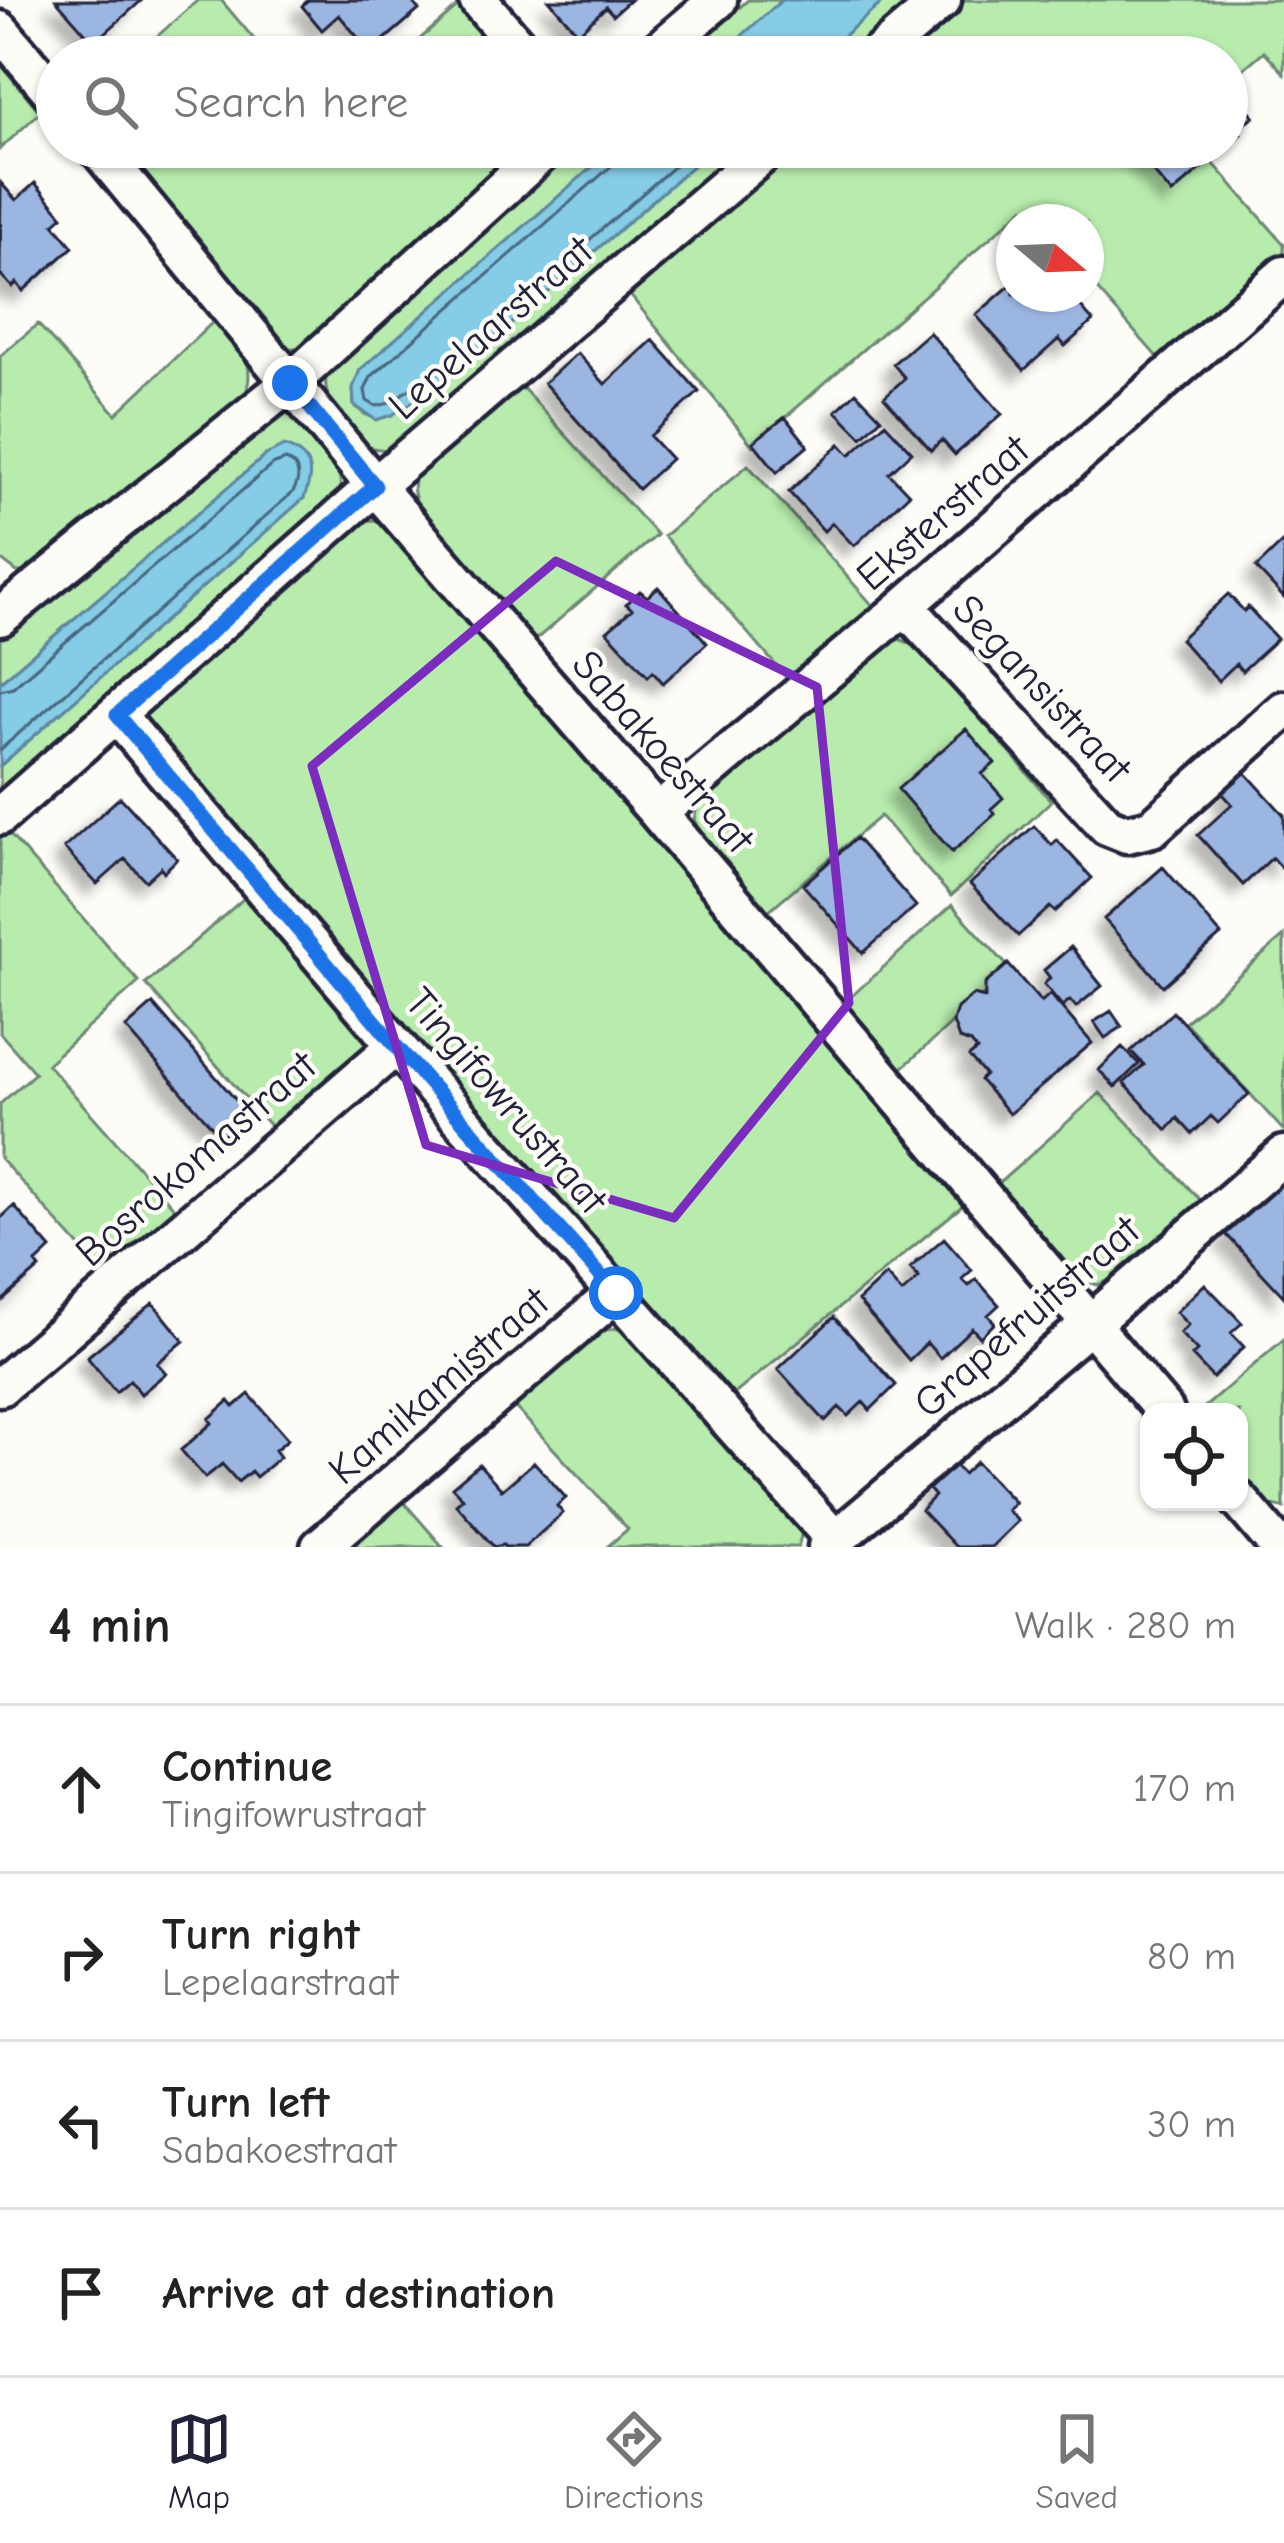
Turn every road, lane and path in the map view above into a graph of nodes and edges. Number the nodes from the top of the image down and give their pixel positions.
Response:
1 (478, 0) edge
2 (718, 0) edge
3 (942, 0) edge
4 (0, 30) edge
5 (508, 36) edge
6 (676, 36) edge
7 (900, 36) edge
8 (36, 73) edge
9 (114, 168) edge
10 (525, 168) edge
11 (746, 168) edge
12 (1284, 275) edge
13 (290, 383) junction
14 (375, 486) junction
15 (7, 596) edge
16 (905, 606) junction
17 (1284, 710) edge
18 (117, 715) junction
19 (658, 813) junction
20 (0, 816) edge
21 (396, 1046) junction
22 (1284, 1155) edge
23 (616, 1293) junction
24 (1090, 1324) junction
25 (0, 1388) edge
26 (1157, 1403) edge
27 (1248, 1510) edge
28 (831, 1544) edge
29 (1279, 1545) edge
30 (320, 1547) edge

1 - 5 street
2 - 6 street
3 - 7 street
4 - 8 street
9 - 13 street, Sabakoestraat
10 - 13 street
11 - 14 street, Lepelaarstraat
12 - 16 street, Eksterstraat
13 - 14 street, Sabakoestraat
13 - 15 street
14 - 18 street, Lepelaarstraat
14 - 19 street, Sabakoestraat
16 - 17 street, Segansistraat
16 - 19 street, Eksterstraat
18 - 20 street, Lepelaarstraat
18 - 21 street, Tingifowrustraat
19 - 24 street, Sabakoestraat
21 - 23 street, Tingifowrustraat
21 - 25 street, Bosrokomastraat
22 - 24 street, Grapefruitstraat
23 - 28 street, Tingifowrustraat
23 - 30 street, Kamikamistraat
24 - 26 street, Sabakoestraat
24 - 28 street, Grapefruitstraat
27 - 29 street

